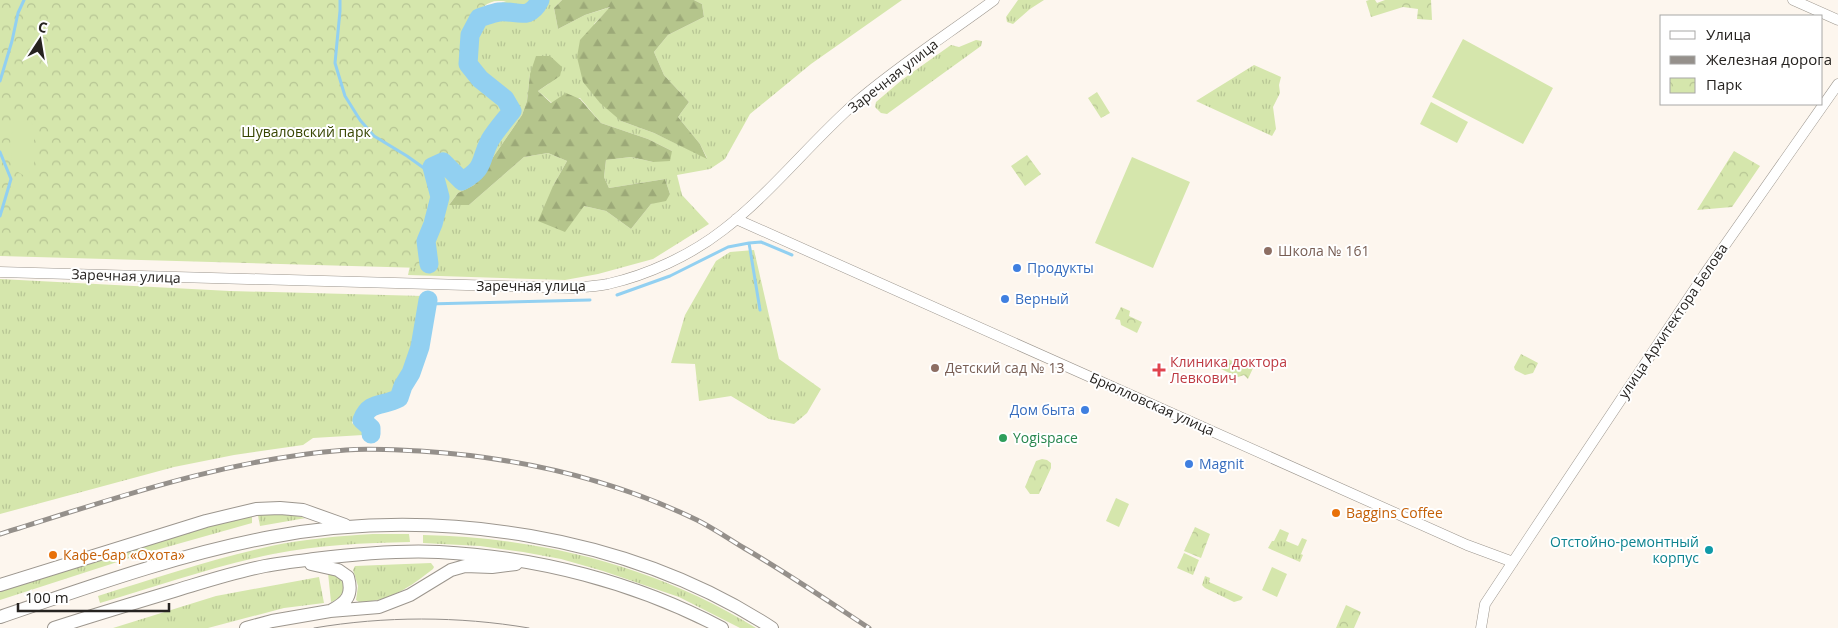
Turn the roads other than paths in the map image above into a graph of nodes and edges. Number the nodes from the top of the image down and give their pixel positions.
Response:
1 (994, 0) edge
2 (1792, 0) edge
3 (1838, 20) edge
4 (1838, 84) edge
5 (736, 219) junction
6 (0, 272) edge
7 (350, 526) junction
8 (295, 562) junction
9 (533, 562) junction
10 (1513, 562) junction
11 (0, 585) edge
12 (330, 611) junction
13 (0, 617) edge
14 (54, 628) edge
15 (246, 628) edge
16 (722, 628) edge
17 (772, 628) edge
18 (1481, 628) edge

1 - 5 street, Заречная улица
2 - 3 street
4 - 10 street, улица Архитектора Белова
5 - 6 street, Заречная улица
5 - 10 street, Брюлловская улица
7 - 11 main road
7 - 13 main road
7 - 17 main road
8 - 9 main road
8 - 12 main road
8 - 14 main road
9 - 12 main road
9 - 16 main road
10 - 18 street, улица Архитектора Белова
12 - 15 main road

